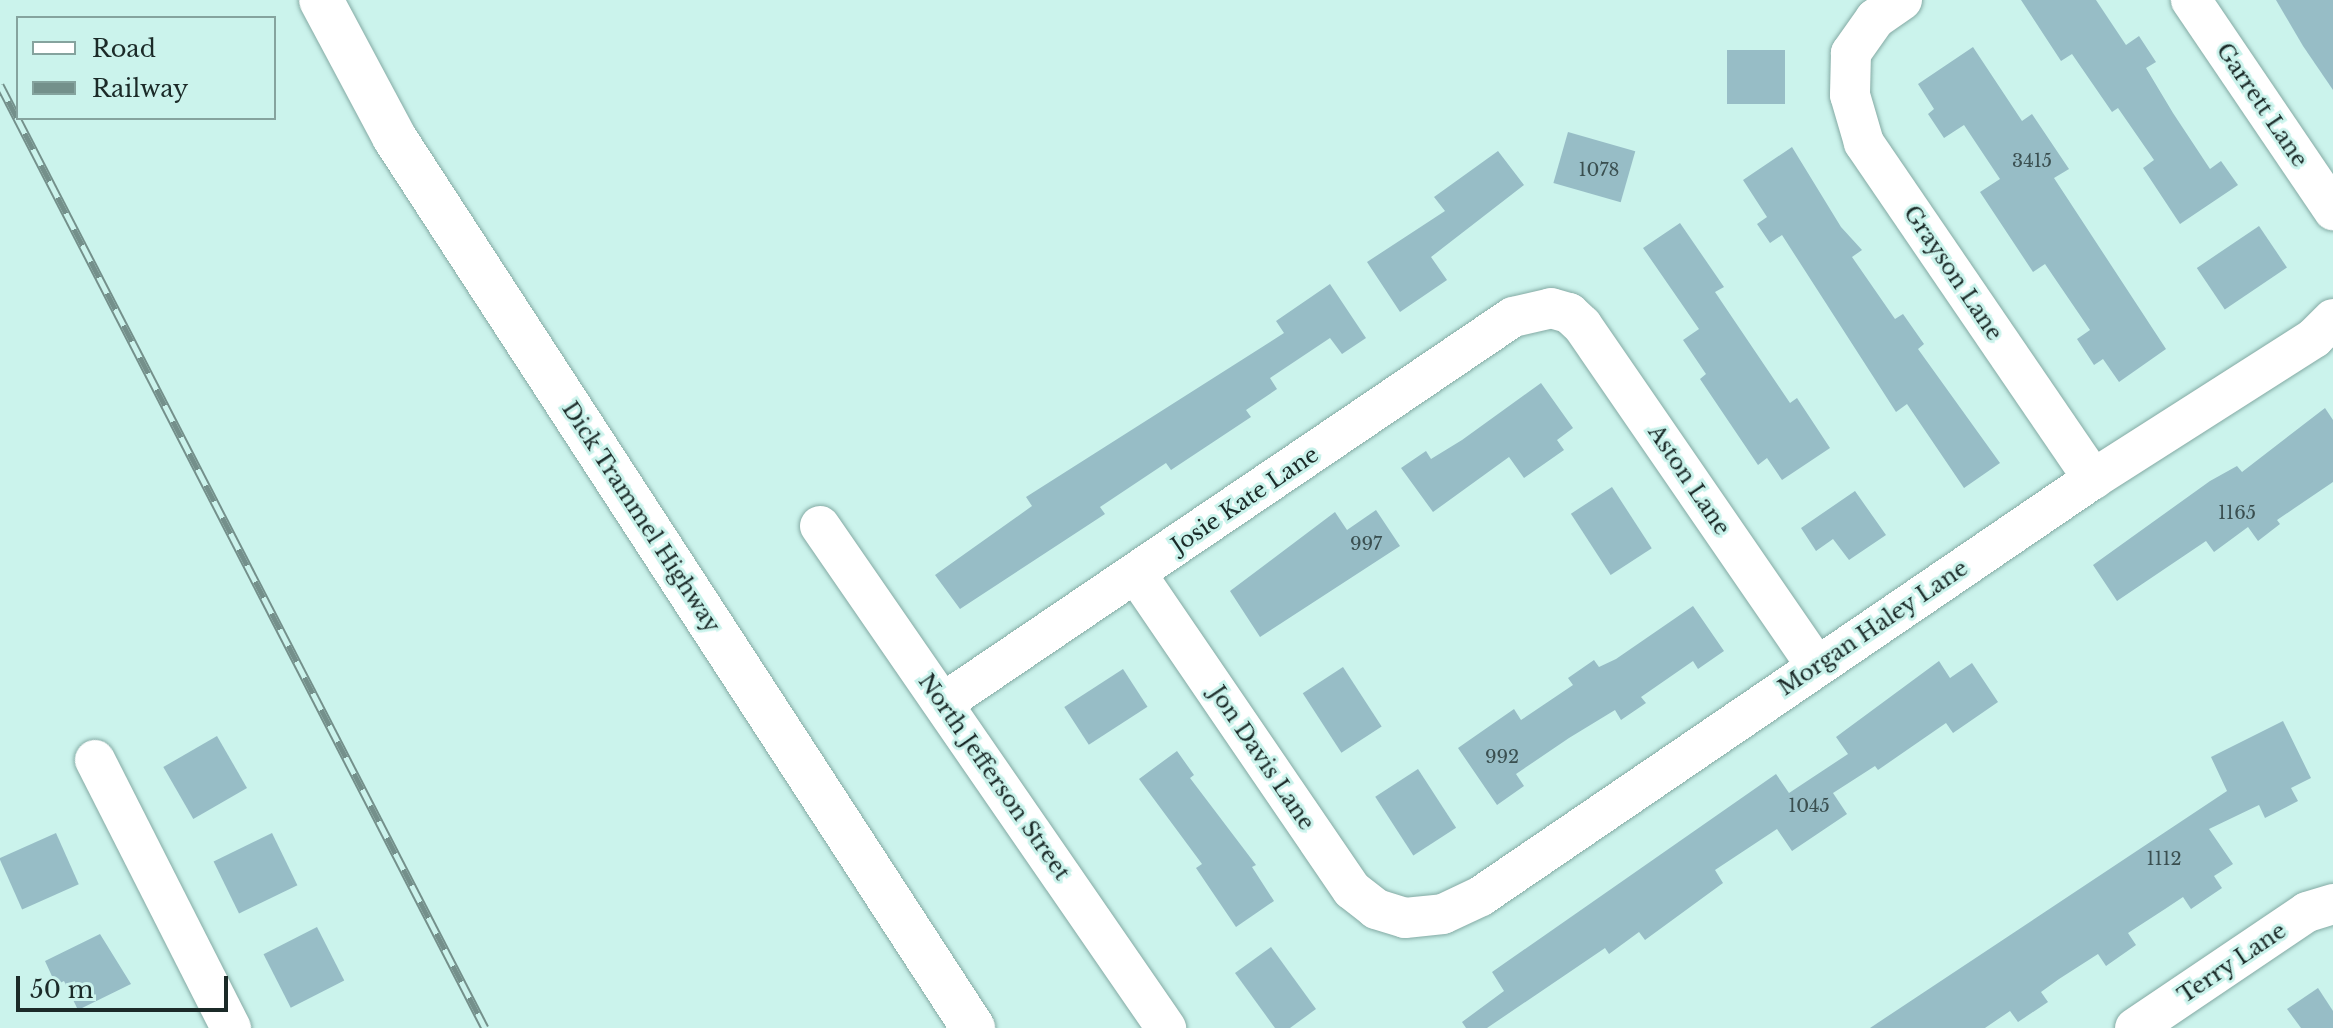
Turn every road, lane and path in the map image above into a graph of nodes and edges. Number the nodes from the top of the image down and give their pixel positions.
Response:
1 (321, 0) edge
2 (1902, 0) edge
3 (2191, 0) edge
4 (2333, 210) edge
5 (1551, 308) joint
6 (2333, 319) edge
7 (2093, 479) junction
8 (820, 526) dead end
9 (1137, 575) junction
10 (1816, 666) junction
11 (943, 703) junction
12 (95, 760) dead end
13 (2333, 904) edge
14 (1405, 918) joint
15 (231, 1028) edge
16 (973, 1028) edge
17 (1166, 1028) edge
18 (2135, 1028) edge

1 - 16 main road, Dick Trammel Highway
2 - 7 street, Grayson Lane
3 - 4 street, Garrett Lane
5 - 9 street, Josie Kate Lane
5 - 10 street, Aston Lane
6 - 7 street, Morgan Haley Lane
7 - 10 street, Morgan Haley Lane
8 - 11 street, North Jefferson Street
9 - 11 street, Josie Kate Lane
9 - 14 street, Jon Davis Lane
10 - 14 street, Morgan Haley Lane
11 - 17 street, North Jefferson Street
12 - 15 street
13 - 18 street, Terry Lane

